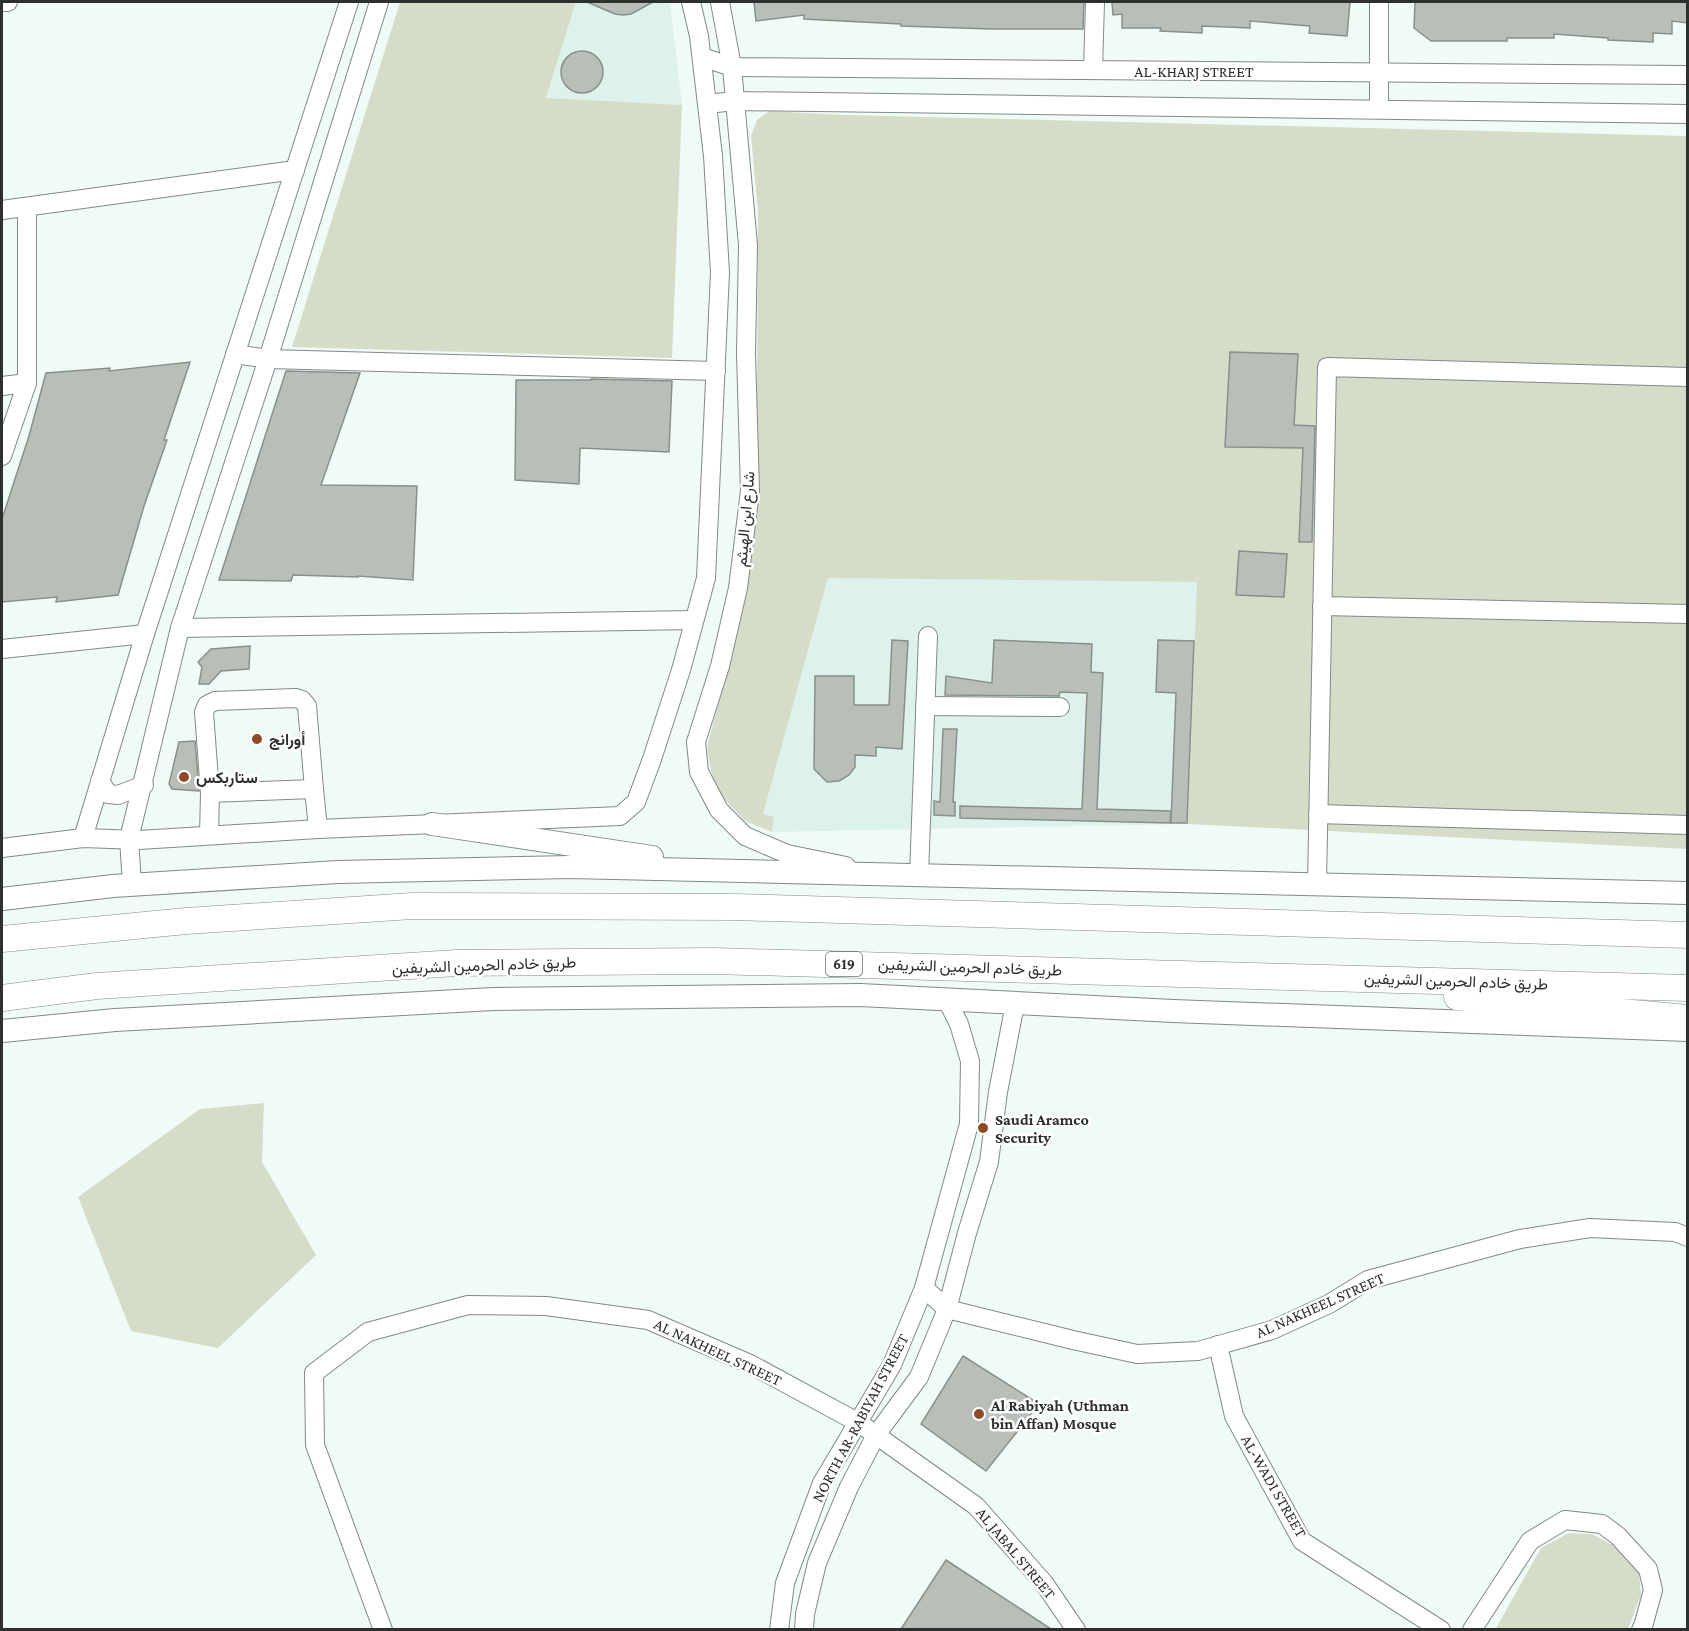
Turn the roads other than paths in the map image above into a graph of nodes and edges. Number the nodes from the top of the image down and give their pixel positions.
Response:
1 (2, 2) edge
2 (8, 2) edge
3 (349, 2) edge
4 (379, 2) edge
5 (691, 2) edge
6 (720, 2) edge
7 (1095, 2) edge
8 (1379, 2) edge
9 (702, 57) junction
10 (732, 67) junction
11 (1093, 70) junction
12 (1379, 72) junction
13 (1688, 75) edge
14 (735, 101) junction
15 (707, 104) junction
16 (1379, 109) junction
17 (1688, 114) edge
18 (295, 170) junction
19 (27, 207) junction
20 (2, 210) edge
21 (235, 354) junction
22 (268, 359) junction
23 (716, 370) junction
24 (1688, 377) edge
25 (27, 383) junction
26 (2, 386) edge
27 (2, 456) edge
28 (1322, 606) junction
29 (1688, 614) edge
30 (694, 620) junction
31 (180, 628) junction
32 (145, 634) junction
33 (928, 636) dead end
34 (2, 649) edge
35 (924, 706) junction
36 (1060, 708) dead end
37 (100, 781) junction
38 (144, 785) junction
39 (314, 789) junction
40 (210, 793) junction
41 (1318, 814) junction
42 (432, 824) junction
43 (1688, 825) edge
44 (318, 829) junction
45 (209, 835) junction
46 (83, 838) junction
47 (129, 839) junction
48 (2, 848) edge
49 (742, 871) junction
50 (883, 874) junction
51 (919, 875) junction
52 (132, 884) junction
53 (1317, 884) junction
54 (1688, 893) edge
55 (2, 899) edge
56 (1688, 935) edge
57 (2, 939) edge
58 (1212, 974) junction
59 (1688, 988) edge
60 (2, 998) edge
61 (947, 1000) junction
62 (1015, 1004) junction
63 (1688, 1018) edge
64 (1688, 1030) edge
65 (2, 1031) edge
66 (1688, 1237) edge
67 (924, 1288) junction
68 (948, 1309) junction
69 (1218, 1346) junction
70 (859, 1423) junction
71 (876, 1435) junction
72 (384, 1629) edge
73 (779, 1629) edge
74 (804, 1629) edge
75 (1076, 1629) edge
76 (1441, 1629) edge
77 (1472, 1629) edge
78 (1641, 1629) edge

1 - 2 street
3 - 18 street
4 - 22 street
5 - 9 street, شارع ابن الهيثم
6 - 10 street, شارع ابن الهيثم
7 - 11 street
8 - 12 street
9 - 10 street, AL-KHARJ STREET
9 - 15 street, شارع ابن الهيثم
10 - 11 street, AL-KHARJ STREET
10 - 14 street, شارع ابن الهيثم
11 - 12 street, AL-KHARJ STREET
12 - 13 street, AL-KHARJ STREET
12 - 16 street
14 - 15 street
14 - 16 street
14 - 50 street, شارع ابن الهيثم
15 - 23 street, شارع ابن الهيثم
16 - 17 street
18 - 19 street
18 - 21 street
19 - 20 street
19 - 25 street
21 - 22 street
21 - 32 street
22 - 23 street
22 - 31 street
23 - 30 street, شارع ابن الهيثم
24 - 28 street
25 - 26 street
25 - 27 street
28 - 29 street
28 - 41 street
30 - 31 street
30 - 42 street, شارع ابن الهيثم
31 - 38 street
32 - 34 street
32 - 37 street
33 - 35 street
35 - 36 street
35 - 51 street
37 - 38 street
37 - 46 street
38 - 47 street
39 - 40 street
39 - 40 street
39 - 44 street
40 - 45 street
41 - 43 street
41 - 53 street
42 - 44 street
42 - 49 main road
44 - 45 street
45 - 47 street
46 - 47 street
46 - 48 street
47 - 52 street
49 - 50 main road
49 - 52 main road
50 - 51 main road
51 - 53 main road
52 - 55 main road
53 - 54 main road
56 - 57 highway
58 - 59 highway, طريق خادم الحرمين الشريفين / 619
58 - 60 highway, طريق خادم الحرمين الشريفين / 619
58 - 63 highway
61 - 62 main road
61 - 65 main road
61 - 67 street, NORTH AR-RABIYAH STREET
62 - 64 main road
62 - 68 street, NORTH AR-RABIYAH STREET
66 - 69 street, AL NAKHEEL STREET
67 - 68 street, AL NAKHEEL STREET
67 - 70 street, NORTH AR-RABIYAH STREET
68 - 69 street, AL NAKHEEL STREET
68 - 71 street, NORTH AR-RABIYAH STREET
69 - 76 street, AL-WADI STREET
70 - 71 street, AL JABAL STREET
70 - 72 street, AL NAKHEEL STREET
70 - 73 street, NORTH AR-RABIYAH STREET
71 - 74 street, NORTH AR-RABIYAH STREET
71 - 75 street, AL JABAL STREET
77 - 78 street

